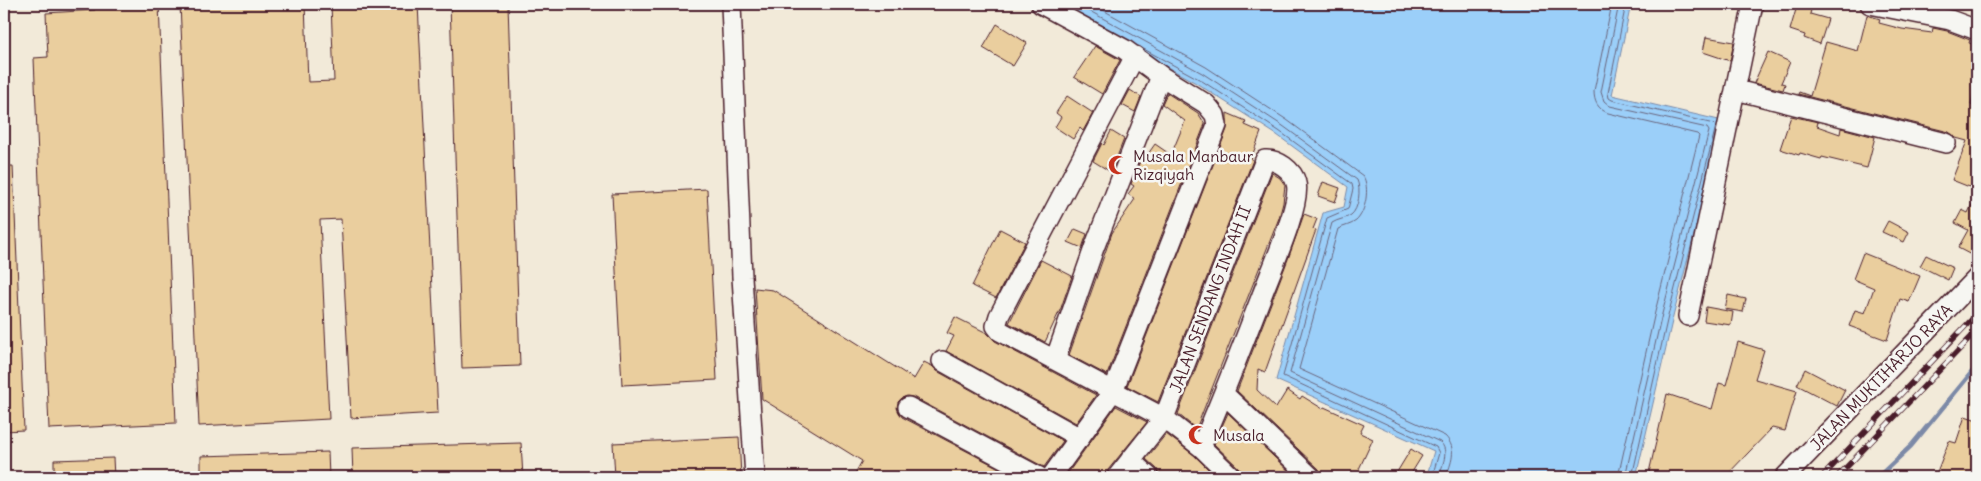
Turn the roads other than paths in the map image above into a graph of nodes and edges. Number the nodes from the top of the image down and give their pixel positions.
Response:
1 (731, 4) edge
2 (1041, 4) edge
3 (1754, 4) edge
4 (1870, 4) edge
5 (1977, 30) edge
6 (1135, 56) junction
7 (1161, 76) junction
8 (1736, 90) junction
9 (1946, 143) dead end
10 (1977, 278) edge
11 (1688, 316) dead end
12 (1055, 360) junction
13 (942, 361) dead end
14 (1113, 391) junction
15 (1224, 394) junction
16 (908, 407) dead end
17 (1164, 418) junction
18 (1080, 438) junction
19 (1201, 447) junction
20 (1130, 460) junction
21 (754, 477) edge
22 (1039, 477) edge
23 (1051, 477) edge
24 (1117, 477) edge
25 (1149, 477) edge
26 (1232, 477) edge
27 (1312, 477) edge
28 (1785, 477) edge

1 - 21 street
2 - 6 street
3 - 8 street
4 - 5 street
6 - 7 street
6 - 12 street
7 - 12 street
7 - 14 street
8 - 9 street
8 - 11 street
10 - 28 street, JALAN MUKTIHARJO RAYA
12 - 14 street
13 - 18 street
14 - 17 street
14 - 18 street
15 - 17 street, JALAN SENDANG INDAH II
15 - 19 street
15 - 27 street
16 - 22 street
17 - 19 street
17 - 20 street, JALAN SENDANG INDAH II
18 - 23 street
19 - 26 street
20 - 24 street, JALAN SENDANG INDAH II
20 - 25 street

